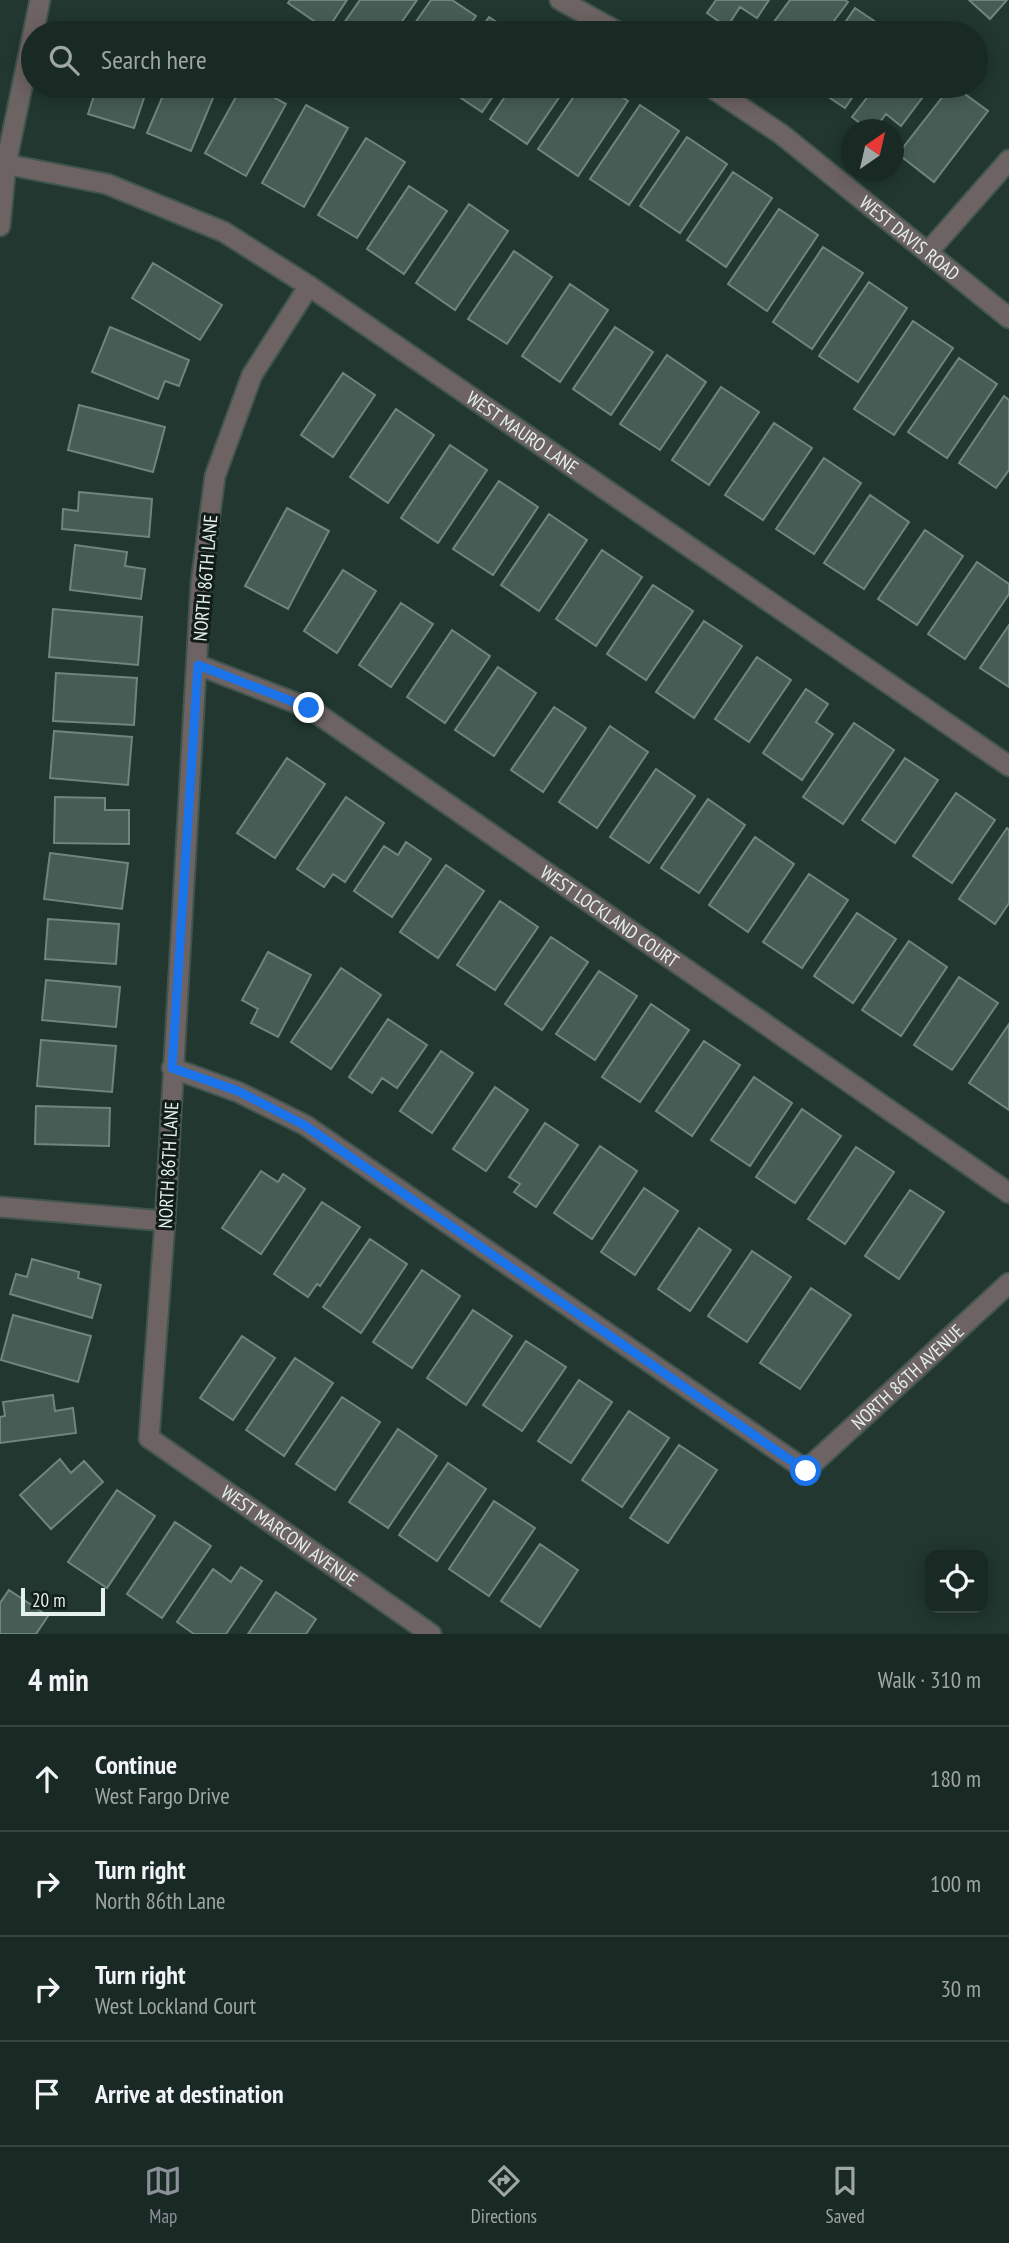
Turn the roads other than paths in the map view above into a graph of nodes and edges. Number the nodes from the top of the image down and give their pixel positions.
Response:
1 (40, 0) edge
2 (560, 0) edge
3 (35, 21) edge
4 (598, 21) edge
5 (21, 84) edge
6 (727, 98) edge
7 (1009, 160) edge
8 (3, 163) edge
9 (0, 226) edge
10 (928, 252) junction
11 (309, 286) junction
12 (1009, 318) edge
13 (198, 665) junction
14 (1009, 766) edge
15 (172, 1068) junction
16 (1009, 1193) edge
17 (0, 1207) edge
18 (165, 1222) junction
19 (1009, 1283) edge
20 (149, 1438) joint
21 (431, 1634) edge

1 - 3 street
2 - 4 street
5 - 8 street
6 - 10 street, WEST DAVIS ROAD
7 - 10 street
8 - 9 street
8 - 11 street, WEST MAURO LANE
10 - 12 street, WEST DAVIS ROAD
11 - 13 street, NORTH 86TH LANE
11 - 14 street, WEST MAURO LANE
13 - 15 street, NORTH 86TH LANE
13 - 16 street, WEST LOCKLAND COURT
15 - 18 street, NORTH 86TH LANE
15 - 19 street, NORTH 86TH AVENUE
17 - 18 street
18 - 20 street, NORTH 86TH LANE
20 - 21 street, WEST MARCONI AVENUE

